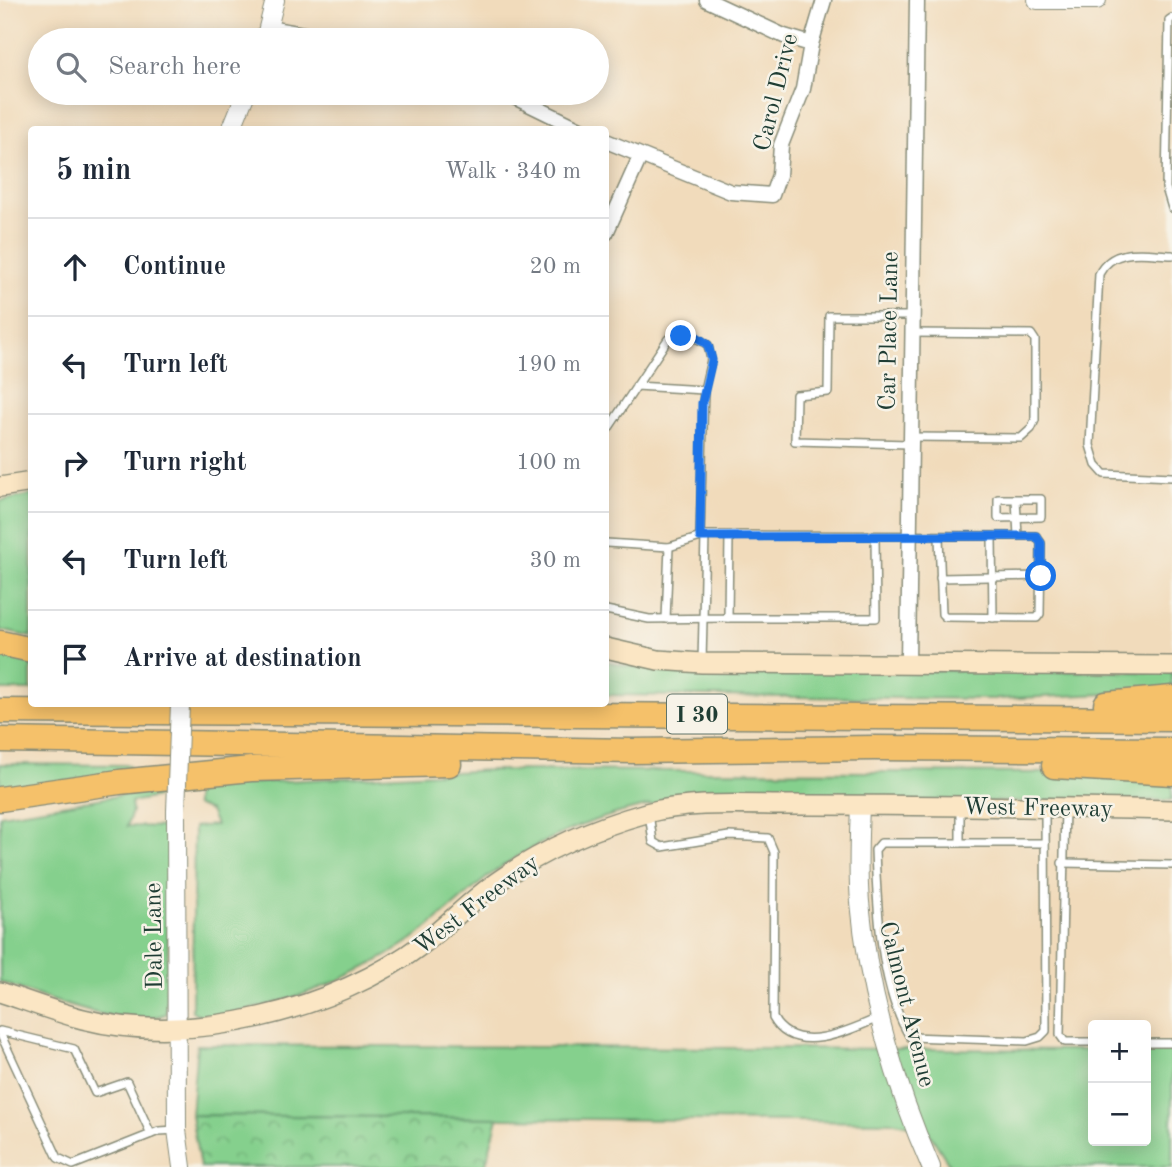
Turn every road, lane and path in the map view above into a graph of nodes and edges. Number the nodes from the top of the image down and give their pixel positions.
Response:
1 (275, 0) edge
2 (707, 0) edge
3 (824, 0) edge
4 (917, 0) edge
5 (1037, 0) edge
6 (1097, 0) edge
7 (1172, 18) edge
8 (268, 28) edge
9 (811, 44) junction
10 (241, 105) edge
11 (531, 105) edge
12 (233, 126) edge
13 (574, 126) edge
14 (1169, 141) edge
15 (609, 142) edge
16 (640, 157) junction
17 (1172, 208) edge
18 (609, 226) edge
19 (1172, 255) edge
20 (911, 316) junction
21 (911, 333) junction
22 (636, 386) junction
23 (704, 390) junction
24 (609, 427) edge
25 (909, 440) junction
26 (1172, 477) edge
27 (28, 483) edge
28 (0, 487) edge
29 (1016, 499) junction
30 (1017, 517) junction
31 (703, 536) junction
32 (729, 536) junction
33 (1017, 536) junction
34 (875, 537) junction
35 (908, 537) junction
36 (939, 537) junction
37 (992, 537) junction
38 (609, 543) edge
39 (669, 547) junction
40 (1041, 576) junction
41 (940, 578) junction
42 (993, 578) junction
43 (609, 611) edge
44 (702, 618) junction
45 (728, 618) junction
46 (993, 618) junction
47 (666, 619) junction
48 (0, 643) edge
49 (28, 649) edge
50 (609, 649) edge
51 (702, 663) junction
52 (908, 663) junction
53 (1172, 666) edge
54 (0, 698) edge
55 (28, 698) edge
56 (1172, 698) edge
57 (182, 707) edge
58 (196, 707) edge
59 (355, 707) edge
60 (0, 711) edge
61 (214, 711) junction
62 (378, 712) junction
63 (1015, 717) junction
64 (1172, 719) edge
65 (0, 740) edge
66 (874, 748) junction
67 (1172, 750) edge
68 (633, 751) junction
69 (1172, 773) edge
70 (0, 799) edge
71 (860, 805) junction
72 (960, 806) junction
73 (1045, 807) junction
74 (1065, 807) junction
75 (1172, 810) edge
76 (649, 812) junction
77 (1045, 843) junction
78 (960, 844) junction
79 (1062, 863) junction
80 (1172, 865) edge
81 (0, 992) edge
82 (881, 1017) junction
83 (178, 1027) junction
84 (0, 1032) edge
85 (907, 1033) junction
86 (888, 1042) junction
87 (1088, 1042) edge
88 (1151, 1043) edge
89 (1172, 1043) edge
90 (177, 1130) junction
91 (151, 1134) junction
92 (182, 1167) edge
93 (931, 1167) edge

1 - 8 street
2 - 9 street
3 - 9 street, Carol Drive
4 - 20 street, Car Place Lane
5 - 6 street
7 - 14 lane
9 - 16 street, Carol Drive
10 - 12 street
11 - 13 street
14 - 17 lane
15 - 16 street
16 - 18 street
19 - 26 lane
20 - 21 street, Car Place Lane
20 - 25 lane
21 - 25 street, Car Place Lane
21 - 25 lane
22 - 23 lane
22 - 23 lane
22 - 24 lane
23 - 31 lane
25 - 35 street, Car Place Lane
27 - 28 main road
29 - 30 lane
29 - 30 lane
29 - 30 lane
30 - 33 lane
31 - 32 lane
31 - 39 lane
31 - 44 lane
32 - 34 lane
32 - 45 lane
33 - 37 lane
33 - 40 lane
34 - 35 lane
34 - 45 lane
35 - 36 lane
35 - 52 street, Car Place Lane
36 - 37 lane
36 - 41 lane
37 - 42 lane
38 - 39 lane
39 - 47 lane
40 - 42 lane
40 - 46 lane
41 - 42 lane
41 - 46 lane
42 - 46 lane
43 - 47 lane
44 - 45 lane
44 - 47 lane
44 - 51 lane
48 - 49 highway
50 - 51 main road
51 - 52 main road
52 - 53 main road
54 - 55 highway
56 - 63 highway
57 - 83 street, Dale Lane, bridge
58 - 61 highway
59 - 62 highway
60 - 61 highway, I 30
61 - 62 highway, I 30
62 - 63 highway, I 30
63 - 64 highway, I 30
65 - 68 highway, I 30
66 - 67 highway, I 30
66 - 68 highway, I 30
66 - 69 highway
68 - 70 highway
71 - 72 main road, West Freeway
71 - 76 main road, West Freeway
71 - 82 street, Calmont Avenue
72 - 73 main road, West Freeway
72 - 78 lane
73 - 74 main road, West Freeway
73 - 77 lane
74 - 75 main road, West Freeway
74 - 79 lane
76 - 82 lane
76 - 83 main road, West Freeway
77 - 78 lane
77 - 85 lane
78 - 85 lane
79 - 80 lane
79 - 87 lane
81 - 83 main road, West Freeway
82 - 86 street, Calmont Avenue
83 - 90 street, Dale Lane
84 - 91 lane
84 - 91 lane
85 - 86 lane
86 - 93 street, Calmont Avenue
88 - 89 lane
90 - 91 lane
90 - 92 street, Dale Lane

